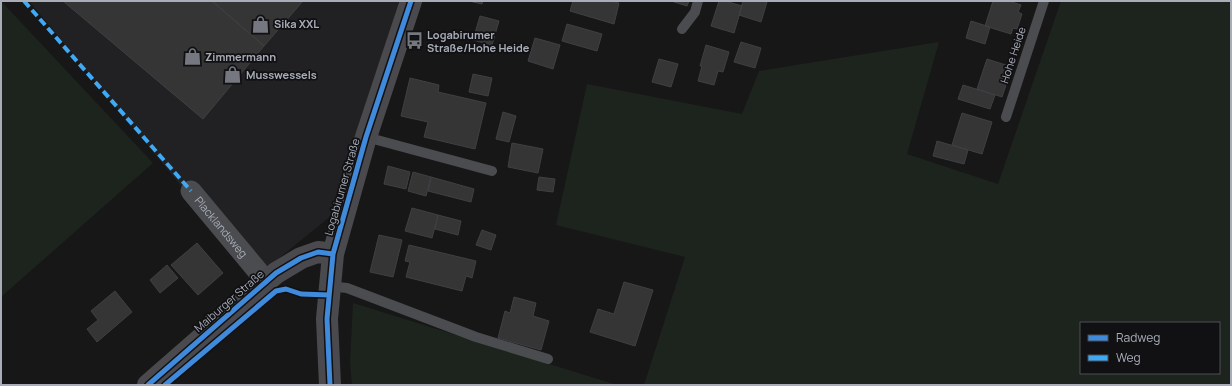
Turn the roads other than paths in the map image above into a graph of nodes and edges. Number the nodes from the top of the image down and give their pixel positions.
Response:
1 (698, 1) edge
2 (1044, 1) edge
3 (407, 2) edge
4 (682, 29) dead end
5 (1006, 117) dead end
6 (366, 137) junction
7 (492, 171) dead end
8 (191, 191) dead end
9 (333, 254) junction
10 (266, 281) junction
11 (329, 286) junction
12 (548, 359) dead end
13 (148, 385) edge
14 (330, 385) edge

1 - 4 lane
2 - 5 lane, Hohe Heide
3 - 6 street, Logabirumer Straße
6 - 7 lane
6 - 9 street, Logabirumer Straße
8 - 10 street, Placklandsweg
9 - 10 street, Maiburger Straße
9 - 11 street, Logabirumer Straße
10 - 13 street, Maiburger Straße
11 - 12 lane
11 - 14 street, Logabirumer Straße

